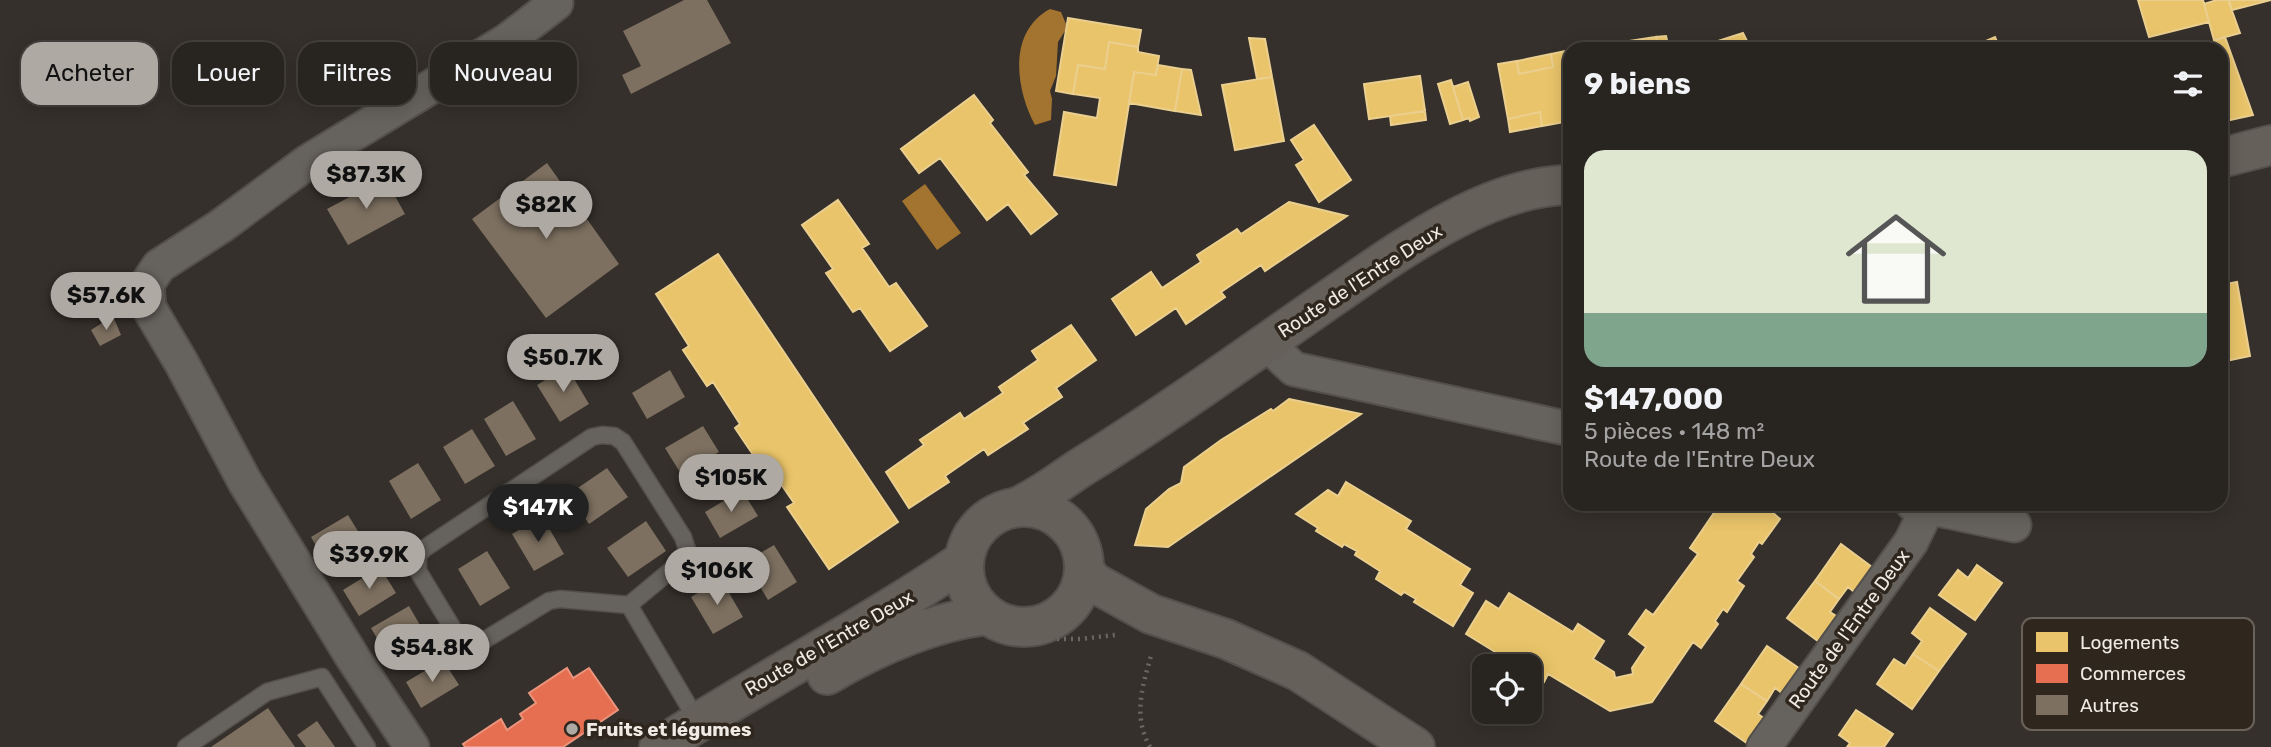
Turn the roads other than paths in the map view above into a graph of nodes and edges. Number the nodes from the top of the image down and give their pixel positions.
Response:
1 (556, 3) dead end
2 (2271, 145) edge
3 (2228, 156) edge
4 (1563, 185) edge
5 (1269, 341) junction
6 (1563, 427) edge
7 (1097, 459) junction
8 (1017, 507) junction
9 (1919, 511) edge
10 (1945, 511) edge
11 (2014, 525) dead end
12 (1074, 532) junction
13 (963, 561) junction
14 (1085, 571) junction
15 (629, 605) junction
16 (1060, 616) junction
17 (1157, 616) junction
18 (995, 627) junction
19 (338, 668) junction
20 (704, 734) edge
21 (186, 747) edge
22 (367, 747) edge
23 (412, 747) edge
24 (659, 747) edge
25 (1415, 747) edge
26 (1764, 747) edge

1 - 19 street
2 - 3 main road
4 - 5 main road, Route de l'Entre Deux
5 - 6 street, Route de l'Entre Deux
5 - 7 main road, Route de l'Entre Deux
7 - 8 main road, Route de l'Entre Deux
7 - 12 main road, Route de l'Entre Deux
8 - 12 main road
8 - 13 main road
9 - 26 street, Route de l'Entre Deux
10 - 11 street, Route de l'Entre Deux
12 - 14 main road
13 - 18 main road
13 - 20 main road, Route de l'Entre Deux
14 - 16 main road
14 - 17 main road
15 - 15 lane
15 - 20 lane
16 - 17 main road
16 - 18 main road
17 - 25 main road
18 - 20 main road, Route de l'Entre Deux
19 - 21 lane
19 - 22 lane
19 - 23 street
20 - 24 main road, Route de l'Entre Deux

